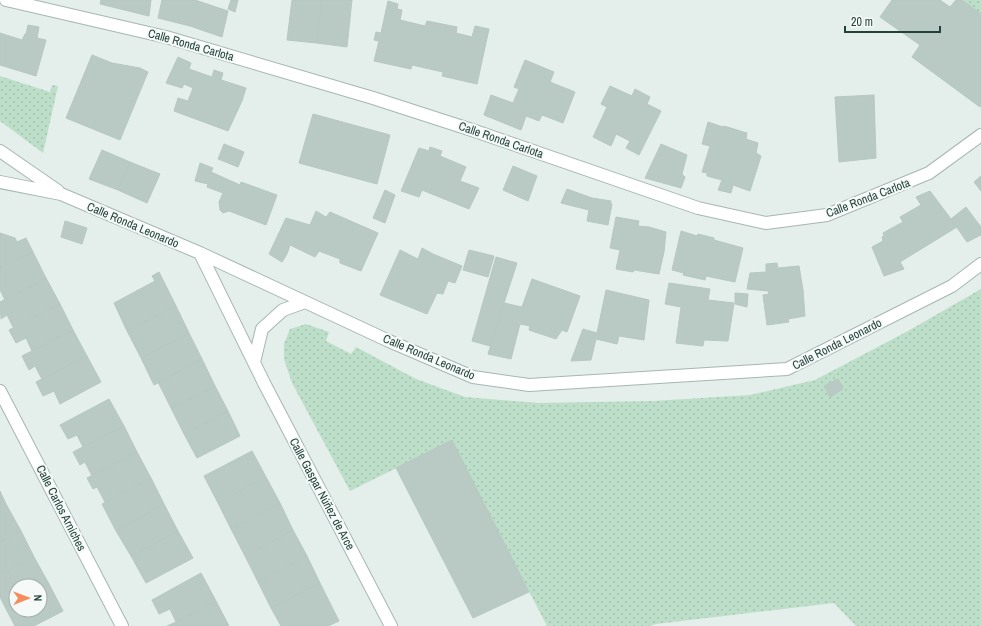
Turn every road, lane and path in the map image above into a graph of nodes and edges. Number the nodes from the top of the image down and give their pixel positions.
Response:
1 (6, 0) edge
2 (981, 134) edge
3 (0, 151) edge
4 (0, 182) edge
5 (61, 194) junction
6 (200, 253) junction
7 (981, 264) edge
8 (305, 302) junction
9 (254, 362) junction
10 (0, 391) edge
11 (122, 626) edge
12 (391, 626) edge

1 - 2 street, Calle Ronda Carlota
3 - 5 street
4 - 5 street, Calle Ronda Leonardo
5 - 6 street, Calle Ronda Leonardo
6 - 8 street, Calle Ronda Leonardo
6 - 9 street, Calle Gaspar Núñez de Arce
7 - 8 street, Calle Ronda Leonardo
8 - 9 street
9 - 12 street, Calle Gaspar Núñez de Arce
10 - 11 street, Calle Carlos Arniches

